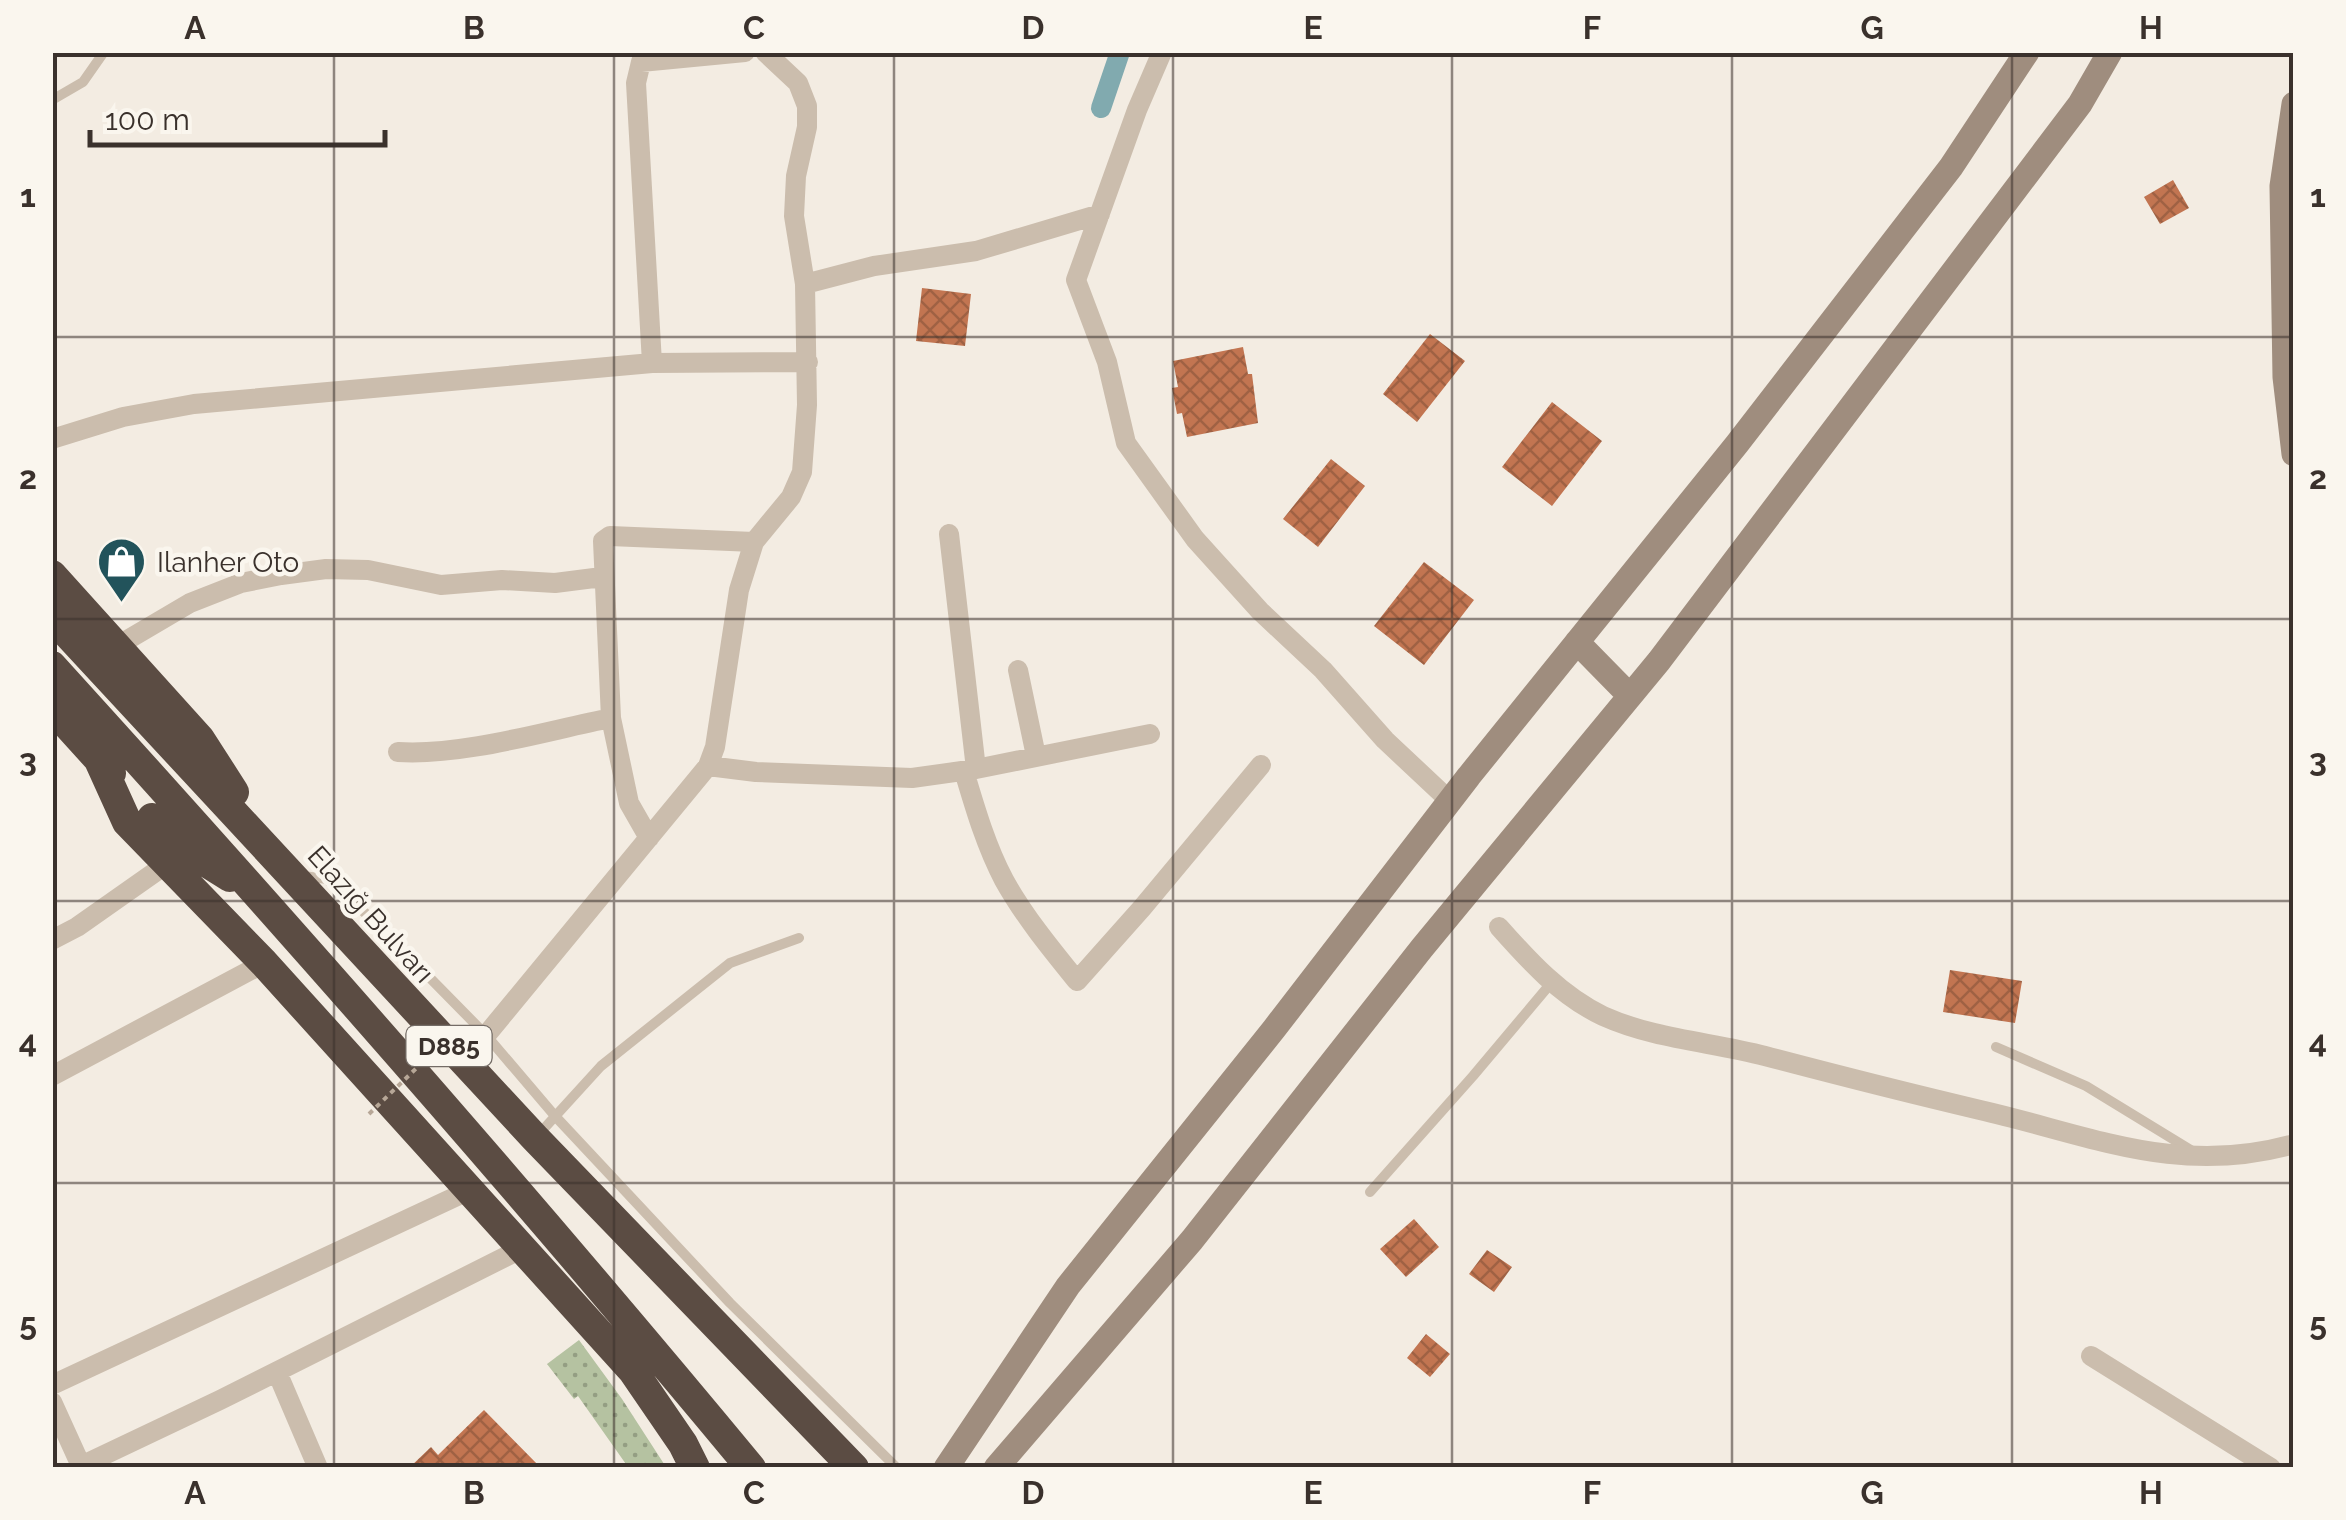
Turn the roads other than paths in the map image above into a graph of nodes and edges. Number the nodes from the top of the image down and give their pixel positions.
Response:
1 (104, 52) edge
2 (745, 52) edge
3 (765, 52) edge
4 (1162, 52) edge
5 (2027, 52) edge
6 (2110, 52) edge
7 (52, 100) edge
8 (2294, 104) edge
9 (1100, 214) junction
10 (805, 284) junction
11 (808, 362) junction
12 (652, 363) junction
13 (52, 439) edge
14 (2294, 454) edge
15 (949, 534) dead end
16 (754, 542) junction
17 (52, 575) edge
18 (602, 577) junction
19 (52, 617) edge
20 (1577, 642) junction
21 (117, 646) junction
22 (52, 666) edge
23 (1018, 670) dead end
24 (1630, 696) junction
25 (52, 708) edge
26 (611, 718) junction
27 (1150, 734) dead end
28 (398, 752) dead end
29 (1036, 756) junction
30 (98, 758) junction
31 (1261, 765) dead end
32 (708, 766) junction
33 (970, 770) junction
34 (1450, 802) junction
35 (649, 838) junction
36 (168, 863) junction
37 (283, 866) junction
38 (260, 894) junction
39 (1500, 927) dead end
40 (799, 938) dead end
41 (52, 940) edge
42 (264, 963) junction
43 (1552, 982) junction
44 (486, 1035) junction
45 (1996, 1047) dead end
46 (464, 1062) junction
47 (52, 1076) edge
48 (545, 1127) junction
49 (2294, 1144) edge
50 (2204, 1158) junction
51 (470, 1190) junction
52 (1370, 1192) dead end
53 (521, 1249) junction
54 (2091, 1356) dead end
55 (277, 1372) junction
56 (672, 1372) junction
57 (52, 1386) edge
58 (52, 1402) edge
59 (82, 1467) edge
60 (318, 1468) edge
61 (695, 1468) edge
62 (726, 1468) edge
63 (751, 1468) edge
64 (854, 1468) edge
65 (898, 1468) edge
66 (946, 1468) edge
67 (996, 1468) edge
68 (2270, 1468) edge

1 - 7 lane
2 - 12 street
3 - 10 street
4 - 9 street
5 - 20 main road
6 - 24 main road
8 - 14 main road
9 - 10 street
9 - 34 street
10 - 11 street
11 - 12 street
11 - 16 street
12 - 13 street
15 - 33 street
16 - 18 street
16 - 32 street
17 - 21 highway
18 - 21 street
18 - 26 street
19 - 37 highway, Elazığ Bulvarı / D885
20 - 24 main road
20 - 34 main road
21 - 37 highway
22 - 38 highway, D885
23 - 29 street
24 - 67 main road
25 - 30 highway
26 - 28 street
26 - 35 street
27 - 29 street
29 - 33 street
30 - 36 highway
30 - 38 highway
31 - 33 street
32 - 33 street
32 - 35 street
34 - 66 main road
35 - 44 street
36 - 41 street
36 - 42 highway
37 - 44 lane
37 - 46 highway, Elazığ Bulvarı / D885
38 - 56 highway, D885
39 - 43 street
40 - 48 lane
42 - 47 street
42 - 51 highway
43 - 50 street
43 - 52 lane
44 - 46 street
44 - 48 lane
45 - 50 lane
46 - 48 highway, Elazığ Bulvarı / D885
48 - 64 highway, Elazığ Bulvarı / D885
48 - 65 lane
49 - 50 street
51 - 53 highway
51 - 57 street
53 - 55 street
53 - 61 highway
54 - 68 street
55 - 59 street
55 - 60 street
56 - 62 highway
56 - 63 highway, D885
58 - 59 street

